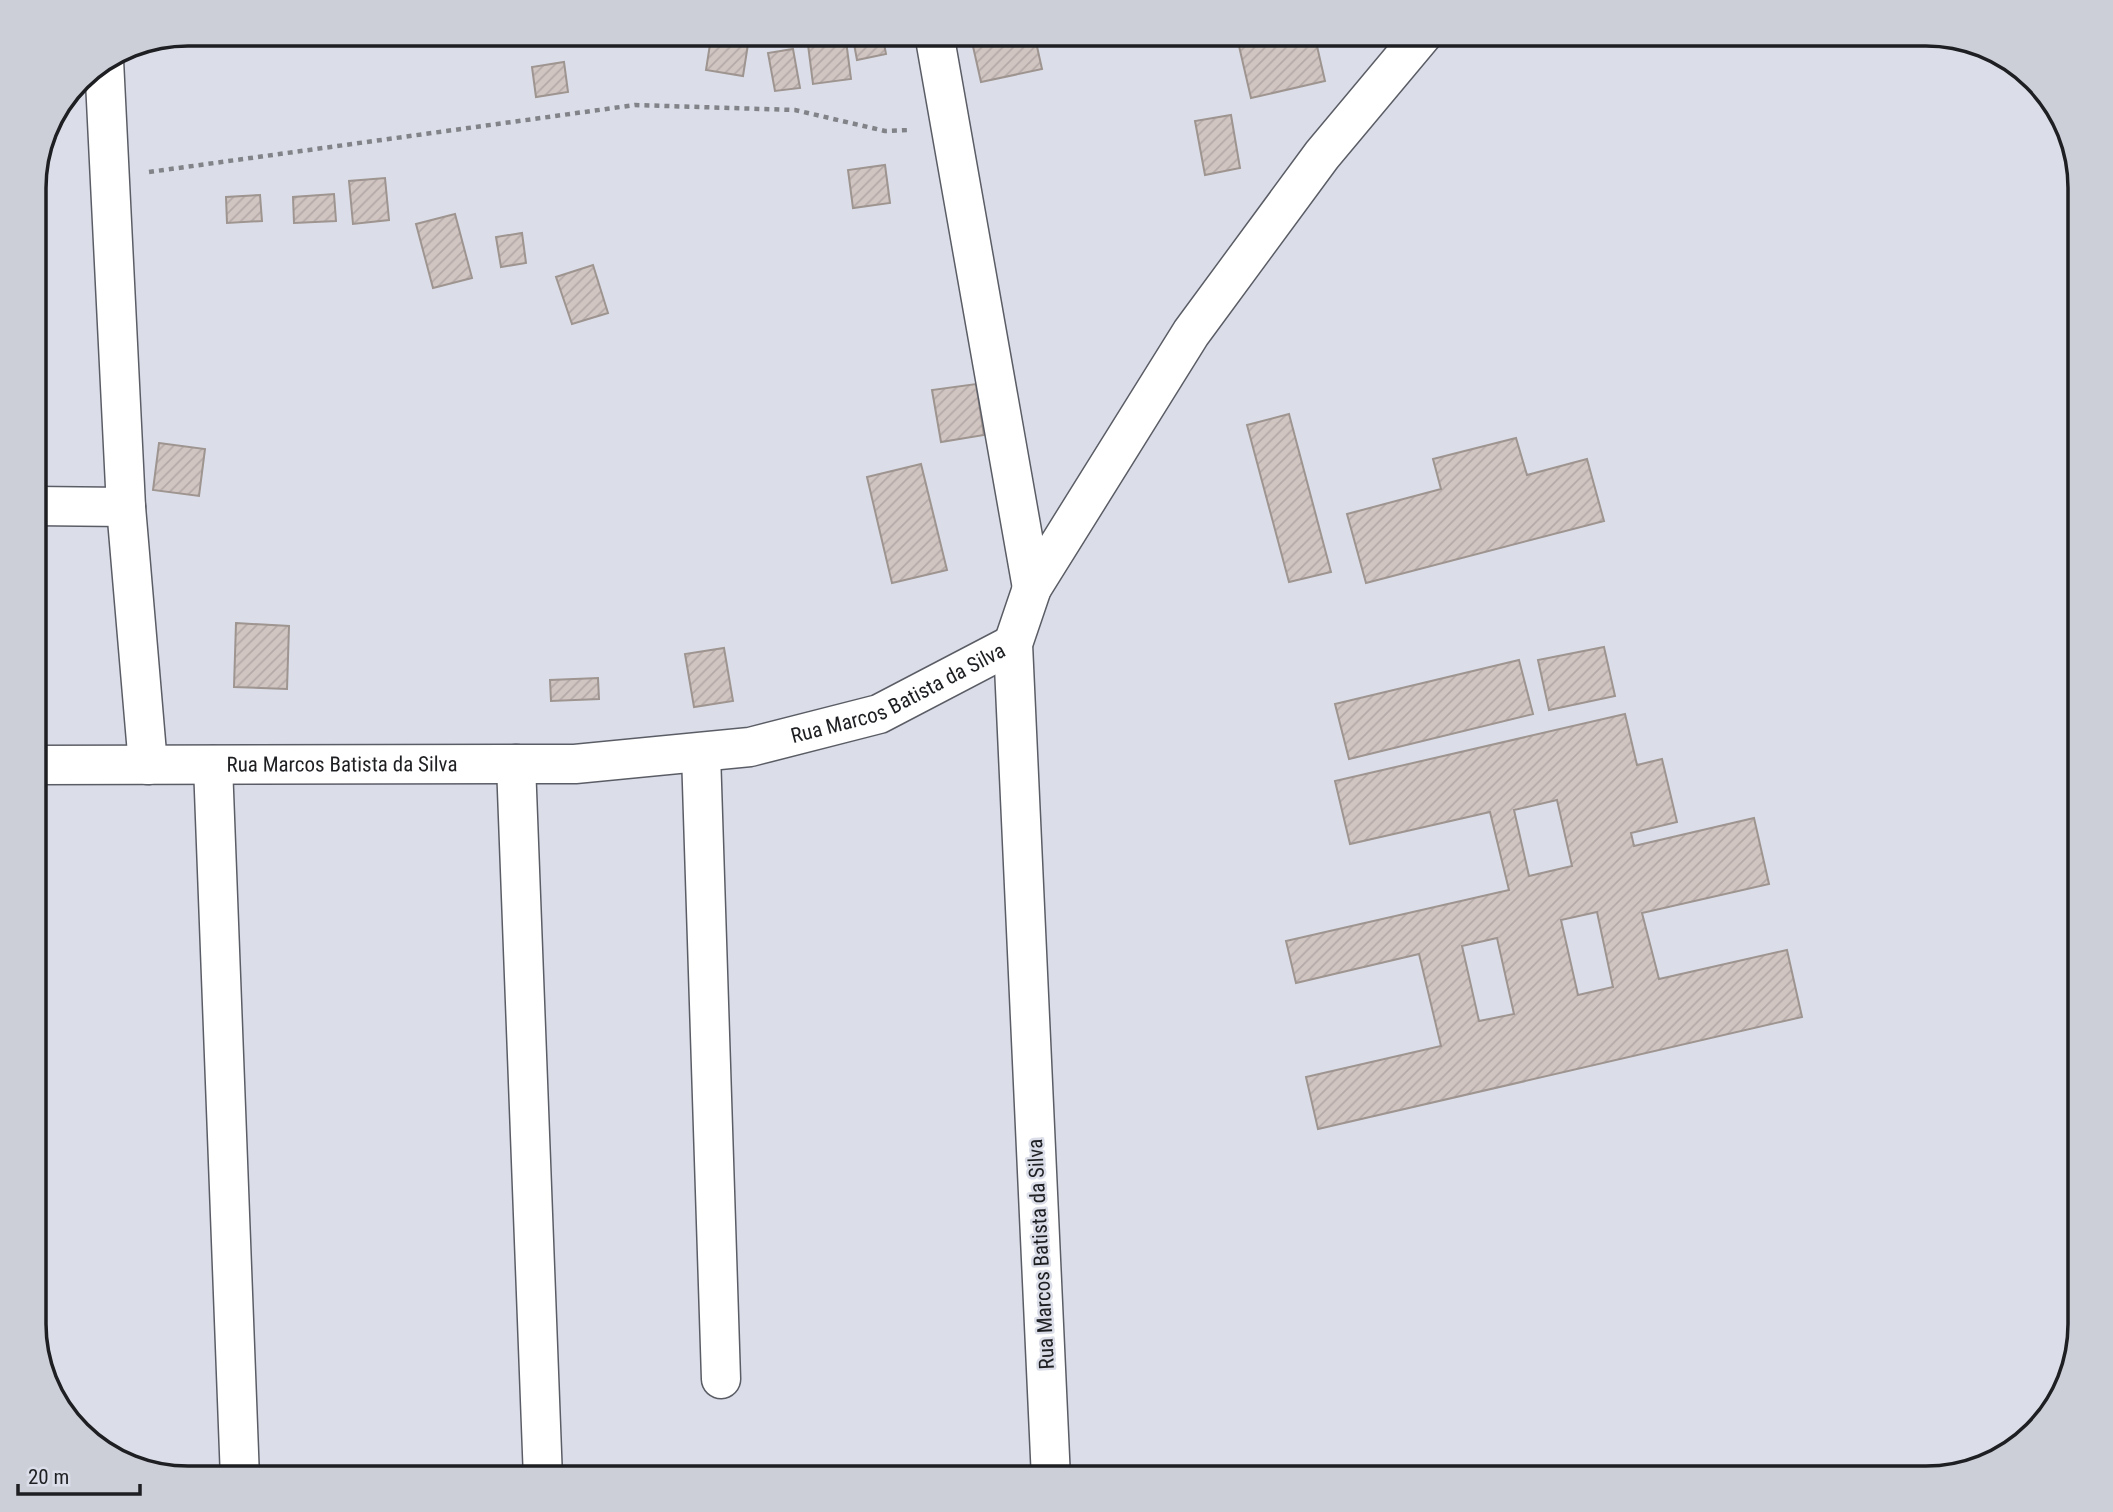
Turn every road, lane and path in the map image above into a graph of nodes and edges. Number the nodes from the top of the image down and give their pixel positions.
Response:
1 (936, 46) edge
2 (1413, 46) edge
3 (105, 72) edge
4 (951, 128) junction
5 (110, 177) junction
6 (46, 506) edge
7 (126, 508) junction
8 (1032, 588) junction
9 (1013, 644) junction
10 (701, 753) junction
11 (516, 764) junction
12 (46, 765) edge
13 (148, 765) junction
14 (213, 765) junction
15 (721, 1379) dead end
16 (240, 1466) edge
17 (543, 1466) edge
18 (1050, 1466) edge

1 - 4 street
2 - 8 street
3 - 5 street
4 - 5 path
4 - 8 street
5 - 7 street
6 - 7 street
7 - 13 street
8 - 9 street
9 - 10 street, Rua Marcos Batista da Silva
9 - 18 street, Rua Marcos Batista da Silva
10 - 11 street, Rua Marcos Batista da Silva
10 - 15 street
11 - 14 street, Rua Marcos Batista da Silva
11 - 17 street
12 - 13 street, Rua Marcos Batista da Silva
13 - 14 street, Rua Marcos Batista da Silva
14 - 16 street

